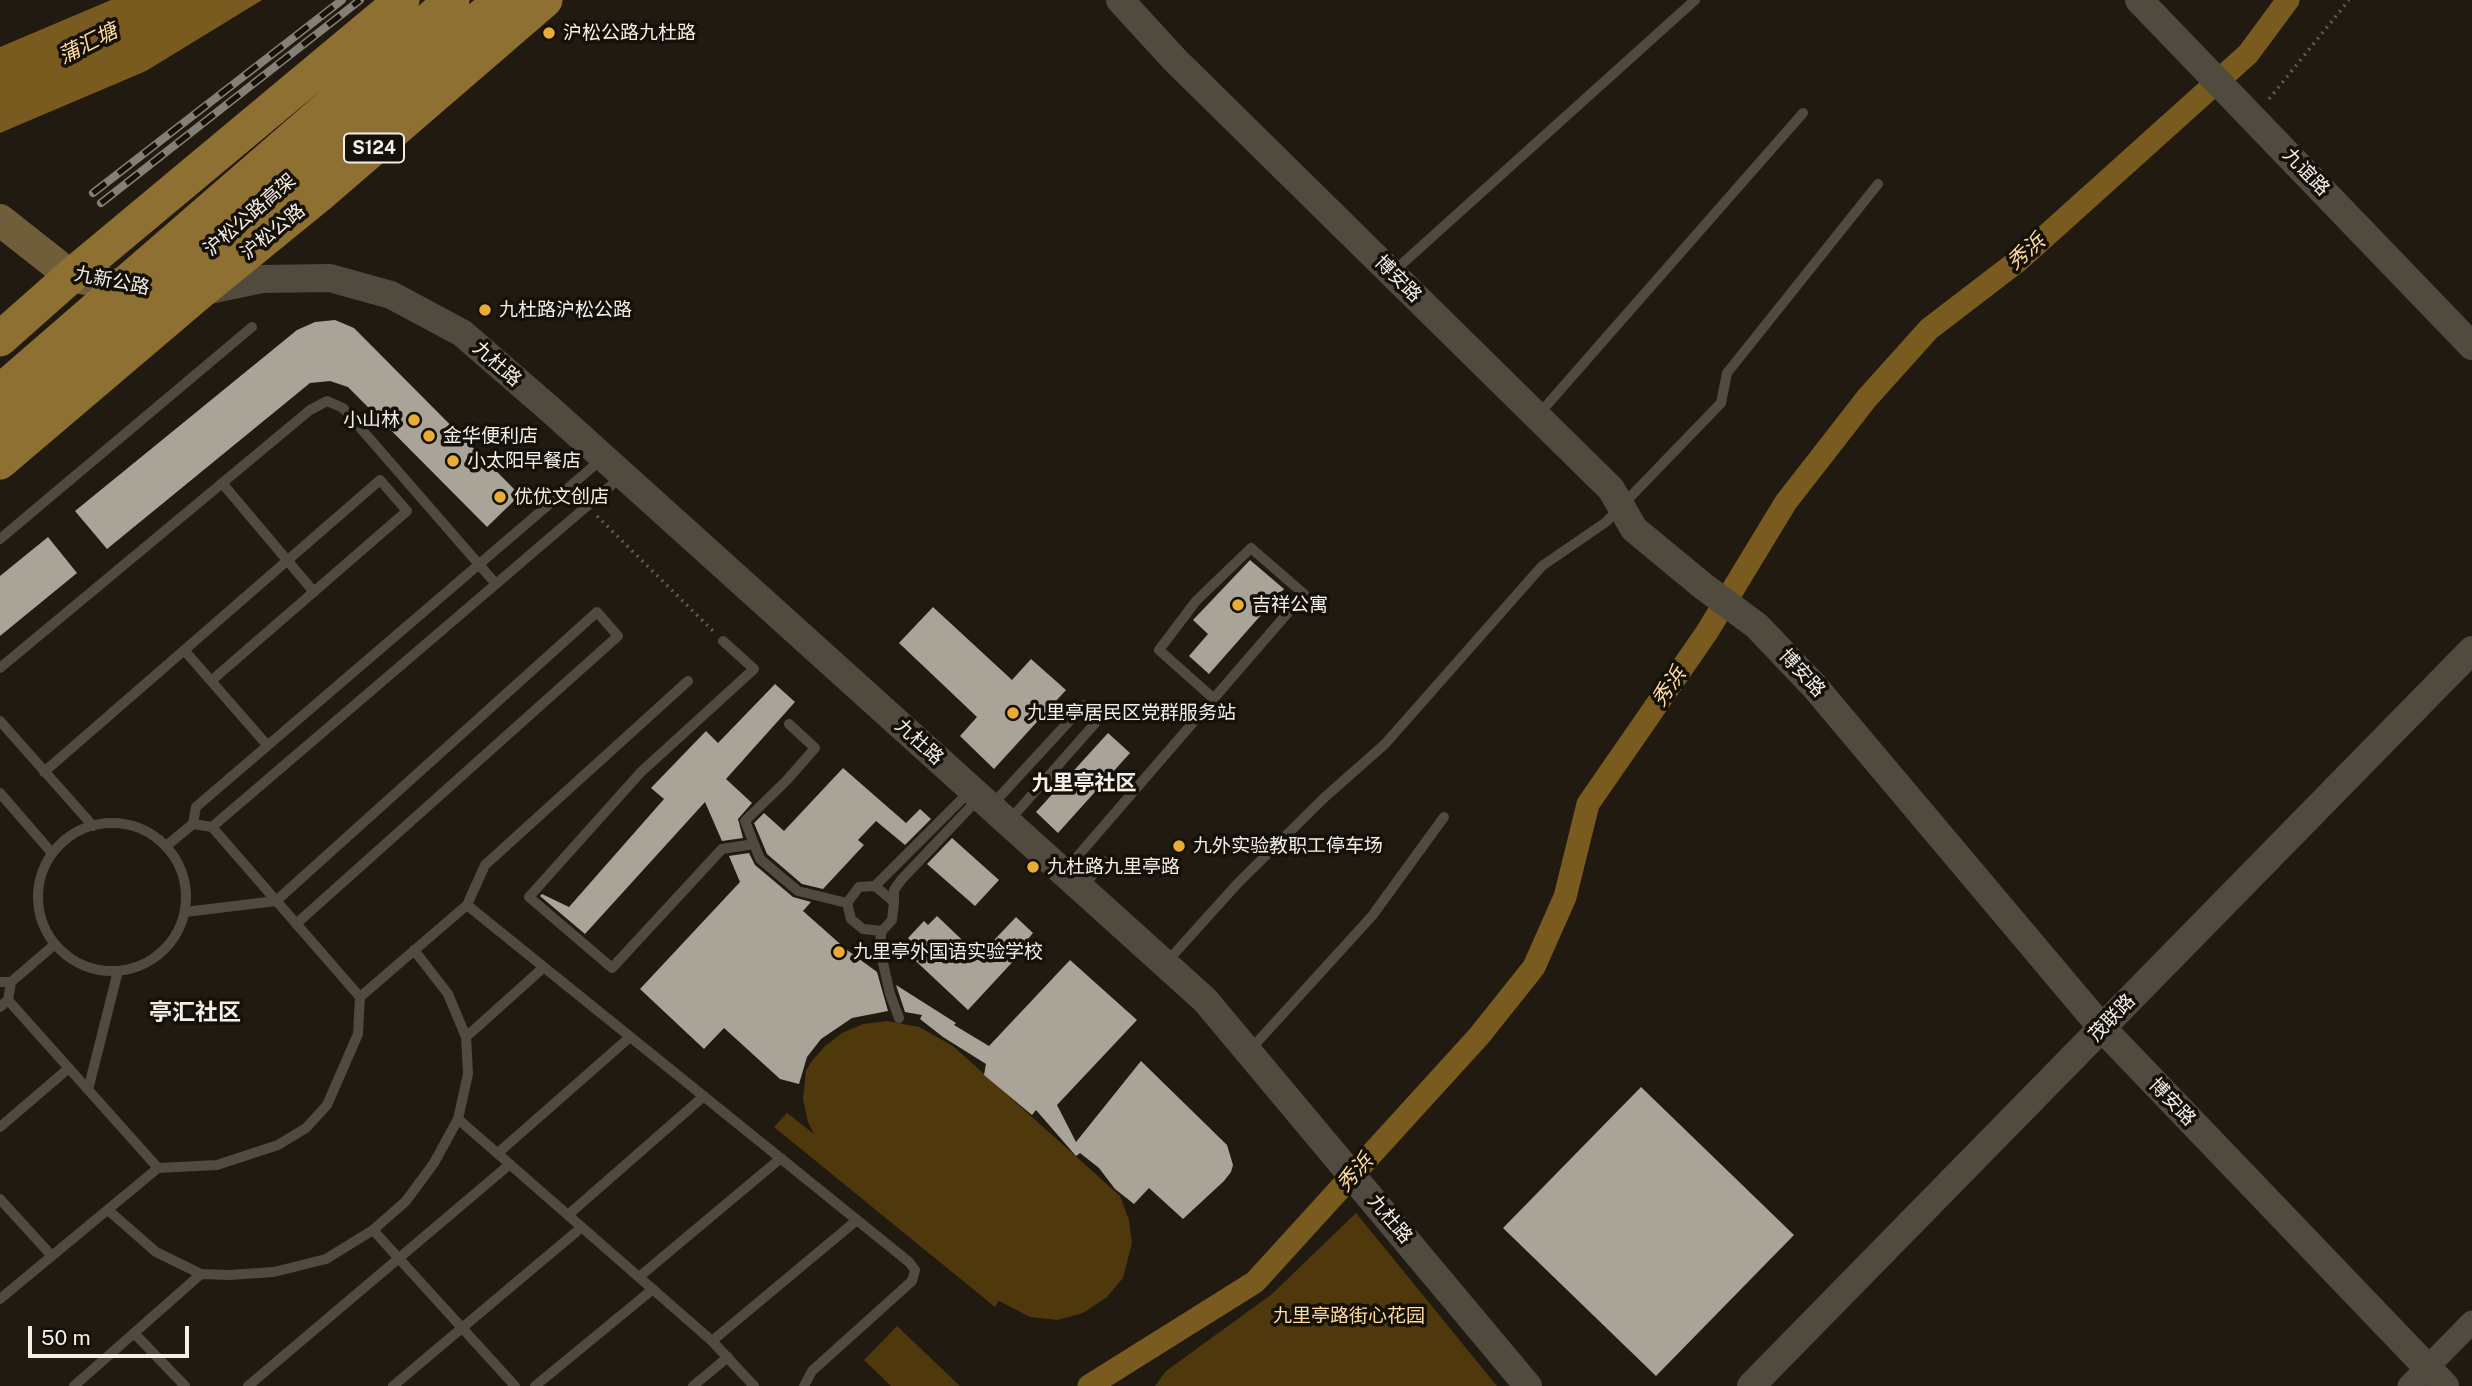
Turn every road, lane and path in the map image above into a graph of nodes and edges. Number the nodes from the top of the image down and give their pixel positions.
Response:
1 (402, 0) edge
2 (452, 0) edge
3 (500, 0) edge
4 (545, 0) edge
5 (1120, 0) edge
6 (1695, 0) edge
7 (2139, 0) edge
8 (2349, 0) edge
9 (2247, 110) junction
10 (1803, 113) dead end
11 (1878, 184) dead end
12 (0, 220) edge
13 (1392, 273) junction
14 (71, 276) junction
15 (200, 292) junction
16 (253, 327) dead end
17 (0, 339) edge
18 (2472, 346) edge
19 (0, 392) edge
20 (1537, 416) junction
21 (0, 430) edge
22 (0, 463) edge
23 (613, 467) junction
24 (222, 483) junction
25 (588, 506) junction
26 (1621, 506) junction
27 (0, 539) edge
28 (288, 560) junction
29 (479, 564) junction
30 (496, 584) junction
31 (314, 592) junction
32 (723, 641) joint
33 (184, 650) junction
34 (2472, 650) edge
35 (0, 668) edge
36 (211, 681) junction
37 (688, 681) dead end
38 (1213, 698) junction
39 (1084, 705) dead end
40 (1098, 720) dead end
41 (0, 721) edge
42 (789, 724) dead end
43 (267, 745) junction
44 (44, 772) junction
45 (0, 793) edge
46 (988, 804) junction
47 (5, 807) edge
48 (1444, 817) dead end
49 (193, 824) junction
50 (93, 826) junction
51 (212, 827) junction
52 (754, 844) junction
53 (166, 846) junction
54 (52, 853) junction
55 (1103, 861) dead end
56 (1073, 881) junction
57 (875, 886) junction
58 (276, 901) junction
59 (848, 902) junction
60 (894, 902) junction
61 (467, 905) junction
62 (185, 912) junction
63 (296, 924) junction
64 (882, 931) junction
65 (54, 945) junction
66 (414, 950) junction
67 (1165, 964) junction
68 (544, 967) junction
69 (118, 971) junction
70 (5, 982) edge
71 (360, 997) junction
72 (4, 1003) edge
73 (899, 1018) dead end
74 (2102, 1028) junction
75 (466, 1037) junction
76 (630, 1037) junction
77 (1249, 1051) junction
78 (69, 1068) junction
79 (88, 1090) junction
80 (704, 1096) junction
81 (458, 1119) junction
82 (0, 1126) edge
83 (498, 1153) junction
84 (781, 1158) junction
85 (510, 1164) junction
86 (158, 1168) junction
87 (0, 1199) edge
88 (108, 1210) junction
89 (568, 1215) junction
90 (857, 1220) junction
91 (582, 1227) junction
92 (373, 1230) junction
93 (52, 1256) junction
94 (399, 1258) junction
95 (201, 1274) junction
96 (639, 1276) junction
97 (653, 1289) junction
98 (0, 1299) edge
99 (2472, 1322) edge
100 (462, 1328) junction
101 (134, 1333) junction
102 (712, 1340) junction
103 (728, 1357) junction
104 (2427, 1380) edge
105 (75, 1386) edge
106 (185, 1386) edge
107 (248, 1386) edge
108 (393, 1386) edge
109 (514, 1386) edge
110 (536, 1386) edge
111 (693, 1386) edge
112 (754, 1386) edge
113 (804, 1386) edge
114 (1528, 1386) edge
115 (1751, 1386) edge

1 - 14 main road
2 - 19 main road, 沪松公路高架
3 - 21 main road, 沪松公路高架
4 - 15 main road, 沪松公路 / S124
5 - 13 street, 博安路
6 - 13 lane
7 - 9 street, 九谊路
8 - 9 path
9 - 18 street, 九谊路
10 - 20 lane
11 - 26 lane
12 - 14 main road, 九新公路
13 - 20 street, 博安路
14 - 15 main road, 九新公路
14 - 17 main road
15 - 22 main road, 沪松公路 / S124
15 - 23 street, 九杜路
16 - 27 lane
20 - 26 street, 博安路
23 - 25 lane
23 - 29 lane
23 - 46 street, 九杜路
24 - 28 lane
24 - 29 lane
24 - 35 lane
25 - 30 lane
25 - 32 path
26 - 67 lane
26 - 74 street, 博安路
28 - 31 lane
28 - 31 lane
28 - 33 lane
29 - 30 lane
29 - 43 lane
30 - 51 lane
31 - 36 lane
32 - 52 lane
33 - 36 lane
33 - 44 lane
34 - 74 street, 茂联路
36 - 43 lane
37 - 61 lane
38 - 38 lane
38 - 56 lane
39 - 46 lane
40 - 46 lane
41 - 44 lane
42 - 52 lane
43 - 49 lane
44 - 50 lane
45 - 47 lane
46 - 56 street, 九杜路
46 - 57 lane
46 - 60 lane
47 - 54 lane
48 - 77 lane
49 - 51 lane
49 - 53 lane
50 - 53 lane
50 - 54 lane
51 - 58 lane
52 - 59 lane
53 - 62 lane
54 - 65 lane
55 - 56 lane
56 - 67 street, 九杜路
57 - 59 lane
57 - 60 lane
58 - 62 lane
58 - 63 lane
58 - 63 lane
59 - 64 lane
60 - 64 lane
61 - 66 lane
61 - 68 lane
62 - 69 lane
63 - 71 lane
64 - 73 lane
65 - 69 lane
65 - 70 lane
66 - 71 lane
66 - 75 lane
67 - 77 street, 九杜路
68 - 75 lane
68 - 76 lane
69 - 79 lane
70 - 72 lane
71 - 86 lane
72 - 78 lane
74 - 104 street, 博安路
74 - 115 street, 茂联路
75 - 81 lane
76 - 80 lane
76 - 83 lane
77 - 114 street, 九杜路
78 - 79 lane
78 - 82 lane
79 - 86 lane
80 - 84 lane
80 - 89 lane
81 - 83 lane
81 - 92 lane
83 - 85 lane
84 - 90 lane
84 - 96 lane
85 - 89 lane
85 - 94 lane
86 - 88 lane
87 - 93 lane
88 - 93 lane
88 - 95 lane
89 - 91 lane
90 - 102 lane
90 - 113 lane
91 - 96 lane
91 - 100 lane
92 - 94 lane
92 - 95 lane
93 - 98 lane
94 - 100 lane
94 - 107 lane
95 - 101 lane
96 - 97 lane
97 - 102 lane
97 - 110 lane
99 - 104 street
100 - 108 lane
100 - 109 lane
101 - 105 lane
101 - 106 lane
102 - 103 lane
103 - 111 lane
103 - 112 lane

